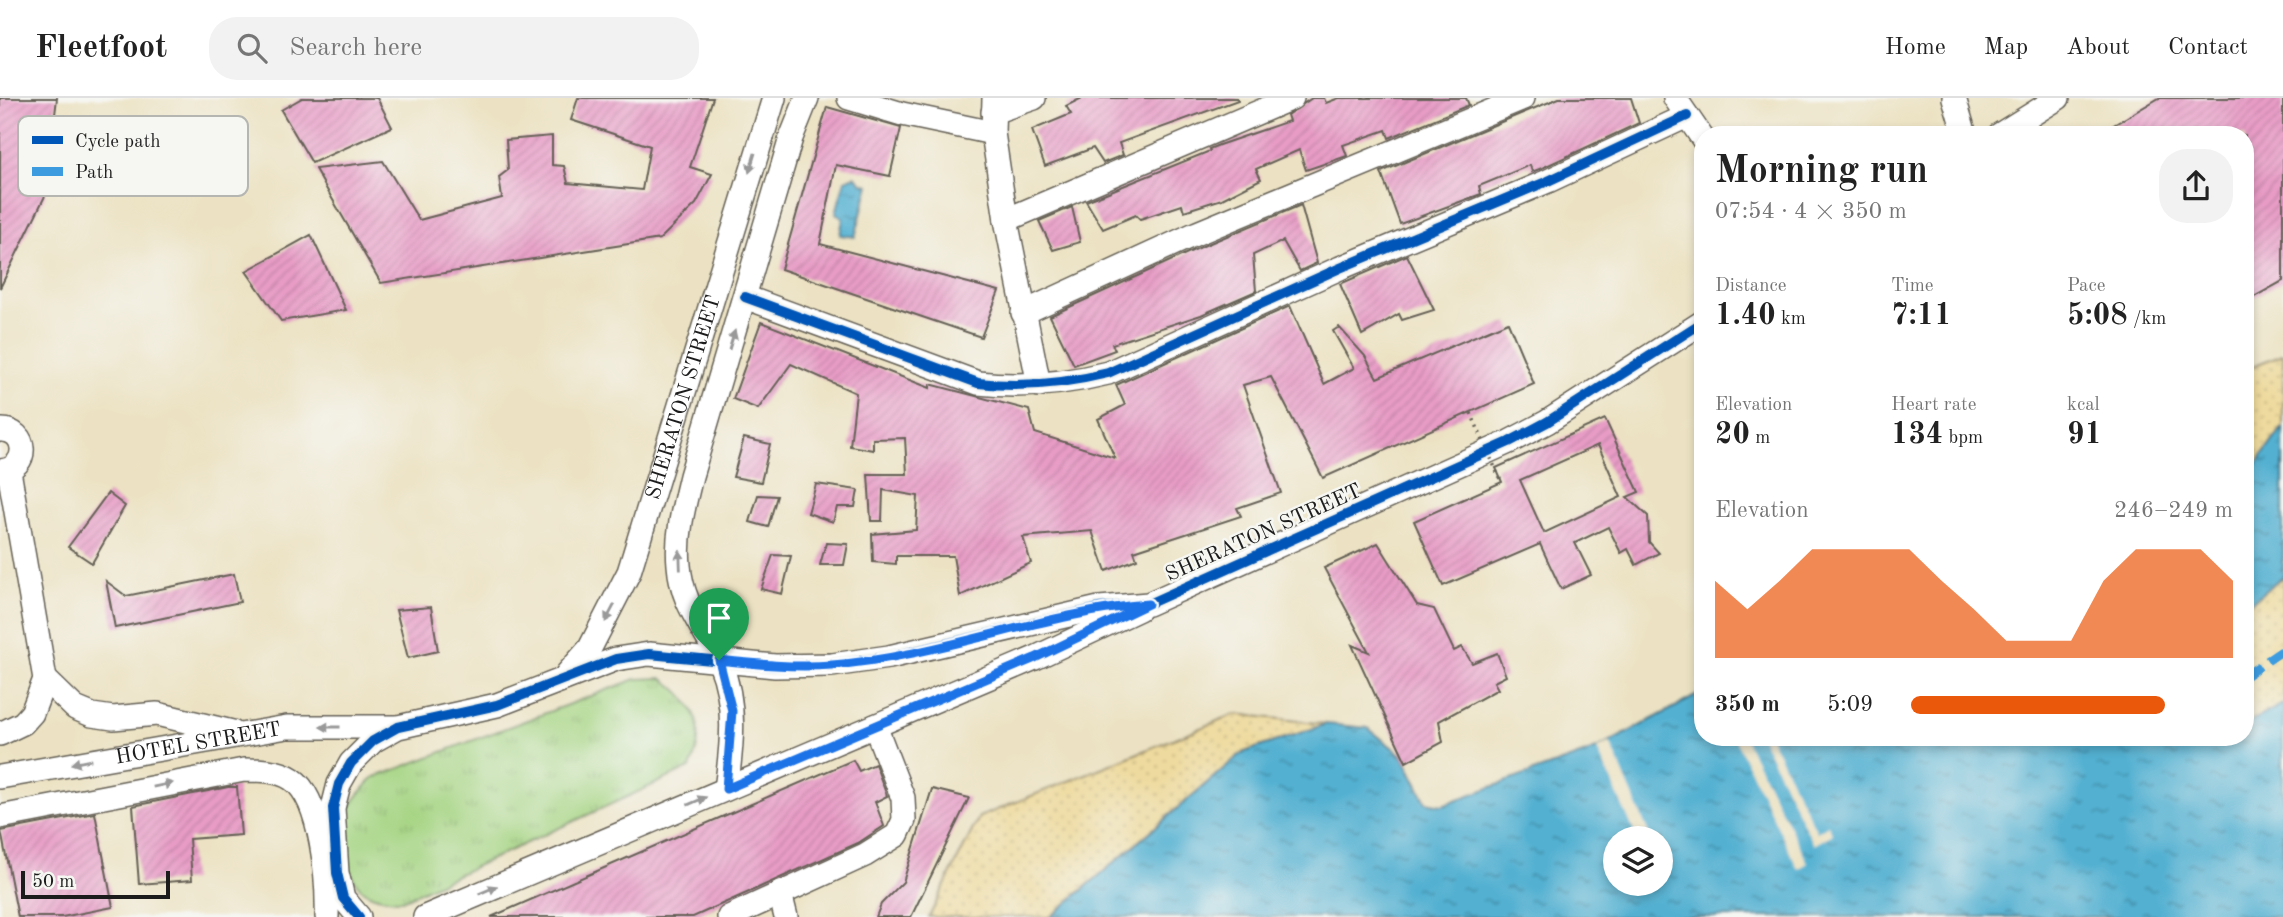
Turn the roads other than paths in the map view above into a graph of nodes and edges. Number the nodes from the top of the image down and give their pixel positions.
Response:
1 (774, 98) edge
2 (807, 98) edge
3 (849, 98) edge
4 (1034, 98) edge
5 (1292, 98) edge
6 (1522, 98) edge
7 (1954, 98) edge
8 (2058, 98) edge
9 (1681, 107) edge
10 (994, 115) edge
11 (1694, 126) edge
12 (1962, 126) edge
13 (2013, 126) edge
14 (1006, 220) junction
15 (745, 297) junction
16 (1023, 313) junction
17 (1694, 328) edge
18 (1039, 385) junction
19 (0, 430) edge
20 (5, 471) edge
21 (1148, 604) junction
22 (719, 660) junction
23 (45, 679) junction
24 (560, 681) junction
25 (875, 726) junction
26 (398, 727) junction
27 (0, 734) edge
28 (240, 734) junction
29 (0, 778) edge
30 (726, 789) junction
31 (0, 817) edge
32 (331, 875) junction
33 (780, 893) junction
34 (327, 917) edge
35 (359, 917) edge
36 (425, 917) edge
37 (729, 917) edge
38 (786, 917) edge

1 -> 24 street, SHERATON STREET
2 - 15 street, SHERATON STREET
3 - 10 street
4 - 10 street
5 - 14 street
6 - 16 street
7 - 12 street
8 - 13 street
9 - 11 street
9 - 18 street
10 - 14 street
14 - 16 street
15 - 18 street
22 -> 15 street, SHERATON STREET
16 - 18 street
17 - 21 street, SHERATON STREET
19 - 20 street
20 - 23 street
21 - 22 street, SHERATON STREET
21 - 25 street
22 - 24 street, SHERATON STREET
22 - 30 street, SHERATON STREET
23 - 27 street
23 - 28 street
24 - 26 street, SHERATON STREET
25 - 30 street
25 - 33 street
26 -> 28 street, HOTEL STREET
26 - 32 street, SHERATON STREET
28 -> 29 street, HOTEL STREET
36 -> 30 street
31 -> 32 street, HOTEL STREET
32 - 34 street
32 - 35 street
33 - 37 street
33 - 38 street

